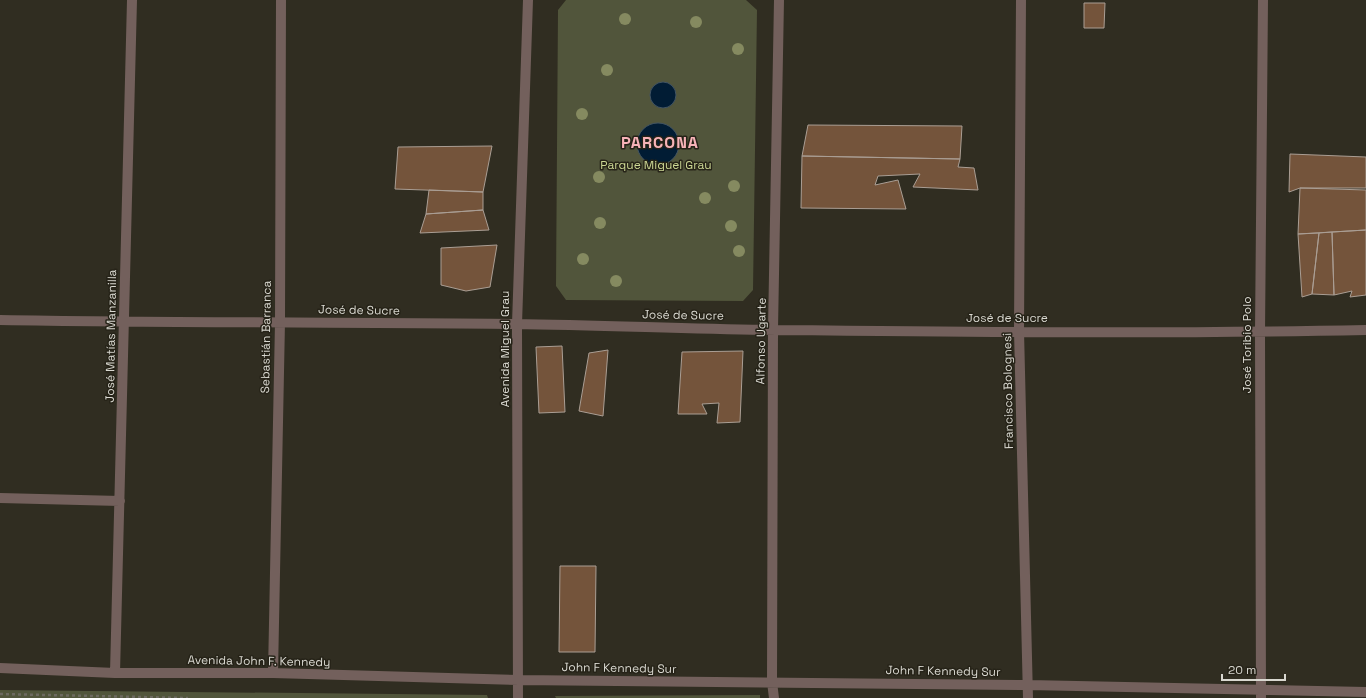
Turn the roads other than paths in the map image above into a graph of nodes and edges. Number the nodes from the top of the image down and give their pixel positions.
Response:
1 (132, 0) edge
2 (280, 0) edge
3 (528, 0) edge
4 (779, 0) edge
5 (1021, 0) edge
6 (1263, 0) edge
7 (0, 320) edge
8 (124, 322) junction
9 (280, 322) junction
10 (517, 324) junction
11 (773, 330) junction
12 (1366, 330) edge
13 (1019, 331) junction
14 (1260, 332) junction
15 (0, 498) edge
16 (120, 501) junction
17 (0, 668) edge
18 (115, 673) junction
19 (273, 673) junction
20 (519, 680) junction
21 (772, 682) junction
22 (1028, 685) junction
23 (1366, 692) edge
24 (1261, 694) edge
25 (518, 698) edge
26 (774, 698) edge
27 (1028, 698) edge

1 - 8 street, José Matías Manzanilla
2 - 9 street, Sebastián Barranca
3 - 10 street, Avenida Miguel Grau
4 - 11 street, Alfonso Ugarte
5 - 13 street, Francisco Bolognesi
6 - 14 street, José Toribio Polo
7 - 8 street, José de Sucre
8 - 9 street, José de Sucre
8 - 16 street, José Matías Manzanilla
9 - 10 street, José de Sucre
9 - 19 street, Sebastián Barranca
10 - 11 street, José de Sucre
10 - 20 street, Avenida Miguel Grau
11 - 13 street, José de Sucre
11 - 21 street, Alfonso Ugarte
12 - 14 street, José de Sucre
13 - 14 street, José de Sucre
13 - 22 street, Francisco Bolognesi
14 - 24 street, José Toribio Polo
15 - 16 street
16 - 18 street, José Matías Manzanilla
17 - 18 street, Avenida John F. Kennedy
18 - 19 street, Avenida John F. Kennedy
19 - 20 street, Avenida John F. Kennedy
20 - 21 street, John F Kennedy Sur
20 - 25 street, Avenida Miguel Grau
21 - 22 street, John F Kennedy Sur
21 - 26 street, Alfonso Ugarte
22 - 24 street, John F Kennedy Sur
22 - 27 street, Francisco Bolognesi
23 - 24 street, John F Kennedy Sur

